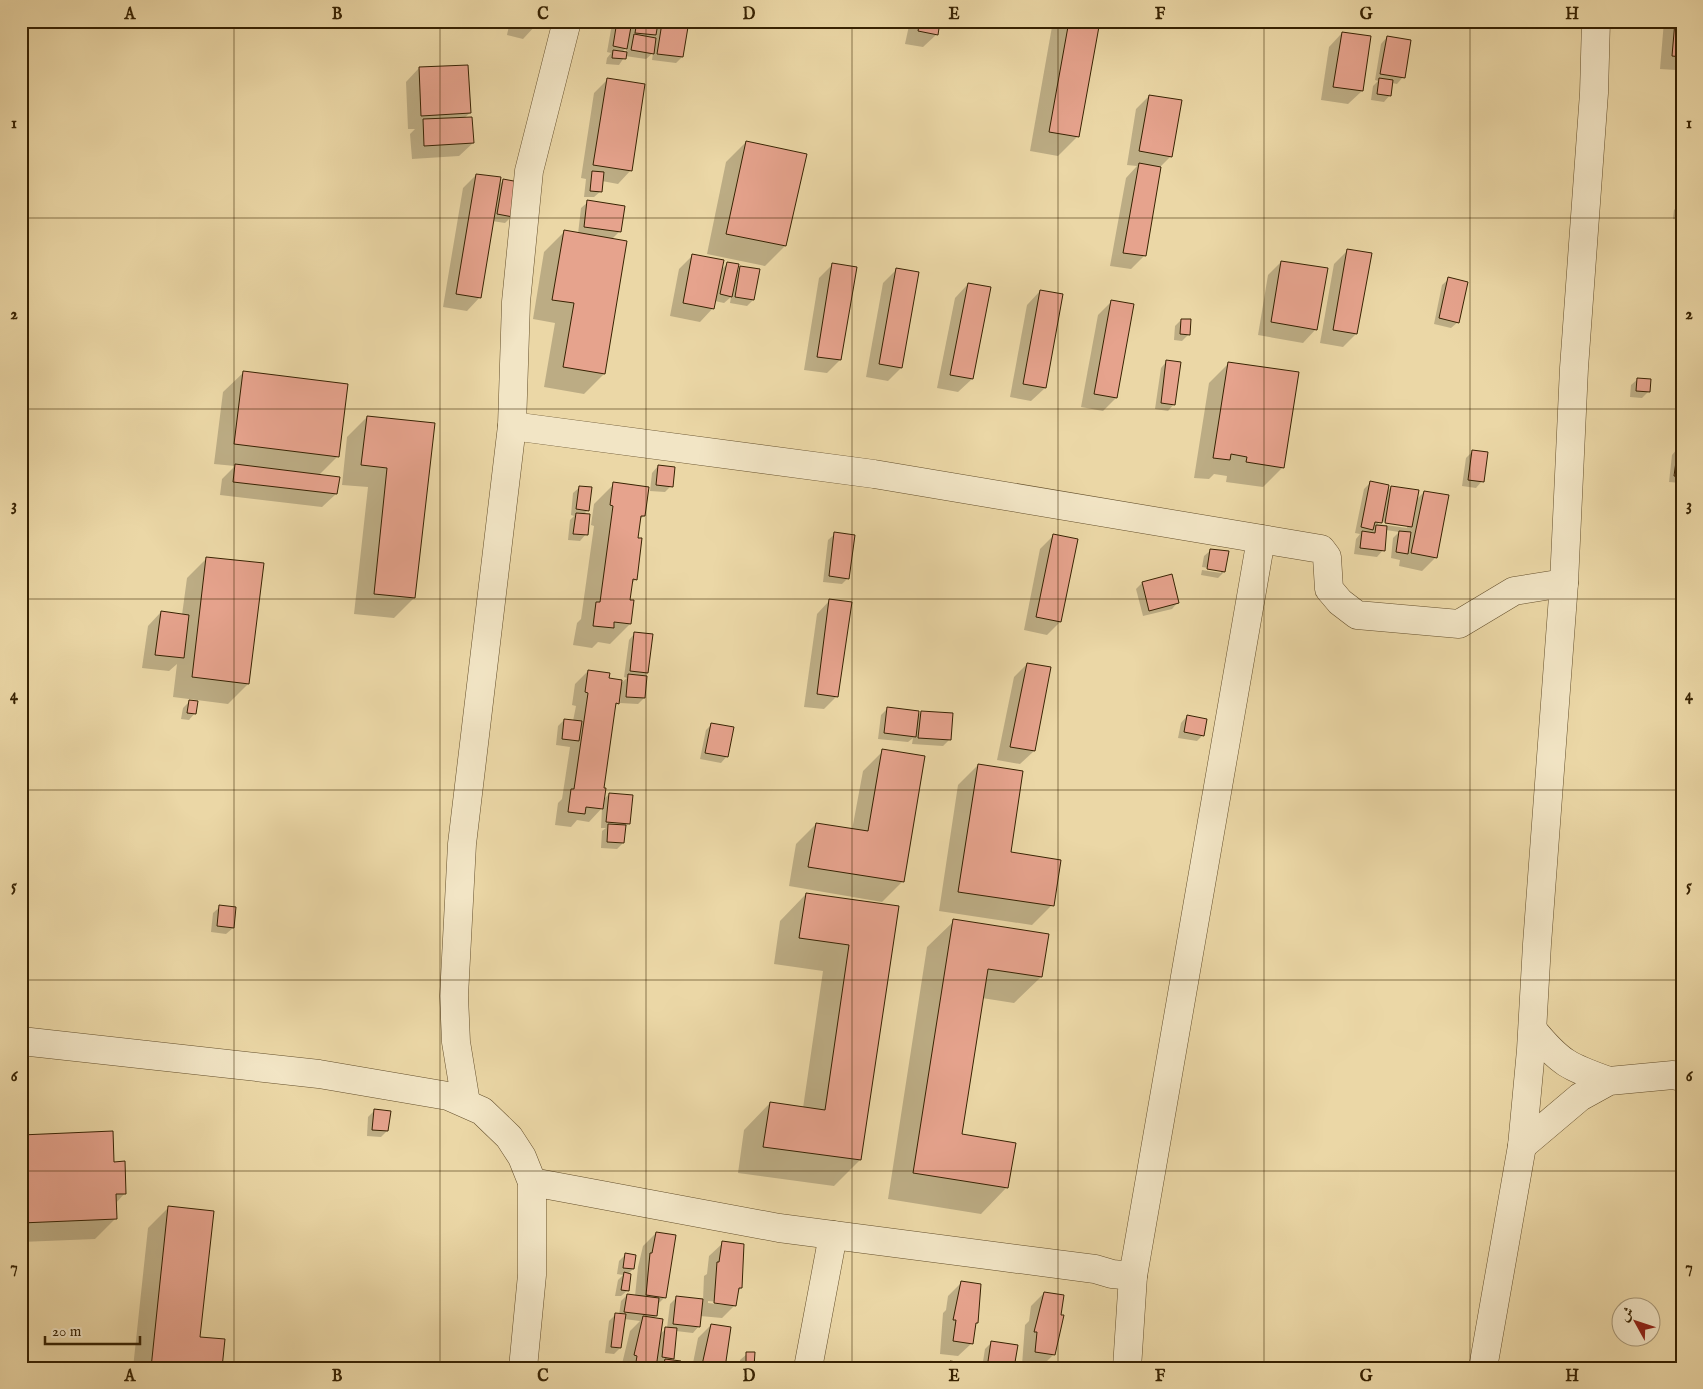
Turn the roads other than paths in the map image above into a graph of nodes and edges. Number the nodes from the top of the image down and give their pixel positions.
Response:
1 (566, 21) edge
2 (1596, 21) edge
3 (512, 426) junction
4 (1261, 539) junction
5 (1564, 583) junction
6 (1533, 1030) junction
7 (21, 1041) edge
8 (1682, 1077) edge
9 (1609, 1081) junction
10 (466, 1103) junction
11 (1522, 1146) junction
12 (532, 1182) junction
13 (833, 1235) junction
14 (1133, 1276) junction
15 (523, 1368) edge
16 (808, 1368) edge
17 (1127, 1368) edge
18 (1483, 1368) edge

1 - 3 street
2 - 5 street
3 - 4 street
3 - 10 street
4 - 5 street
4 - 14 street
5 - 6 street
6 - 9 street
6 - 11 street
7 - 10 street
8 - 9 street
9 - 11 street
10 - 12 street
11 - 18 street
12 - 13 street
12 - 15 street
13 - 14 street
13 - 16 street
14 - 17 street

